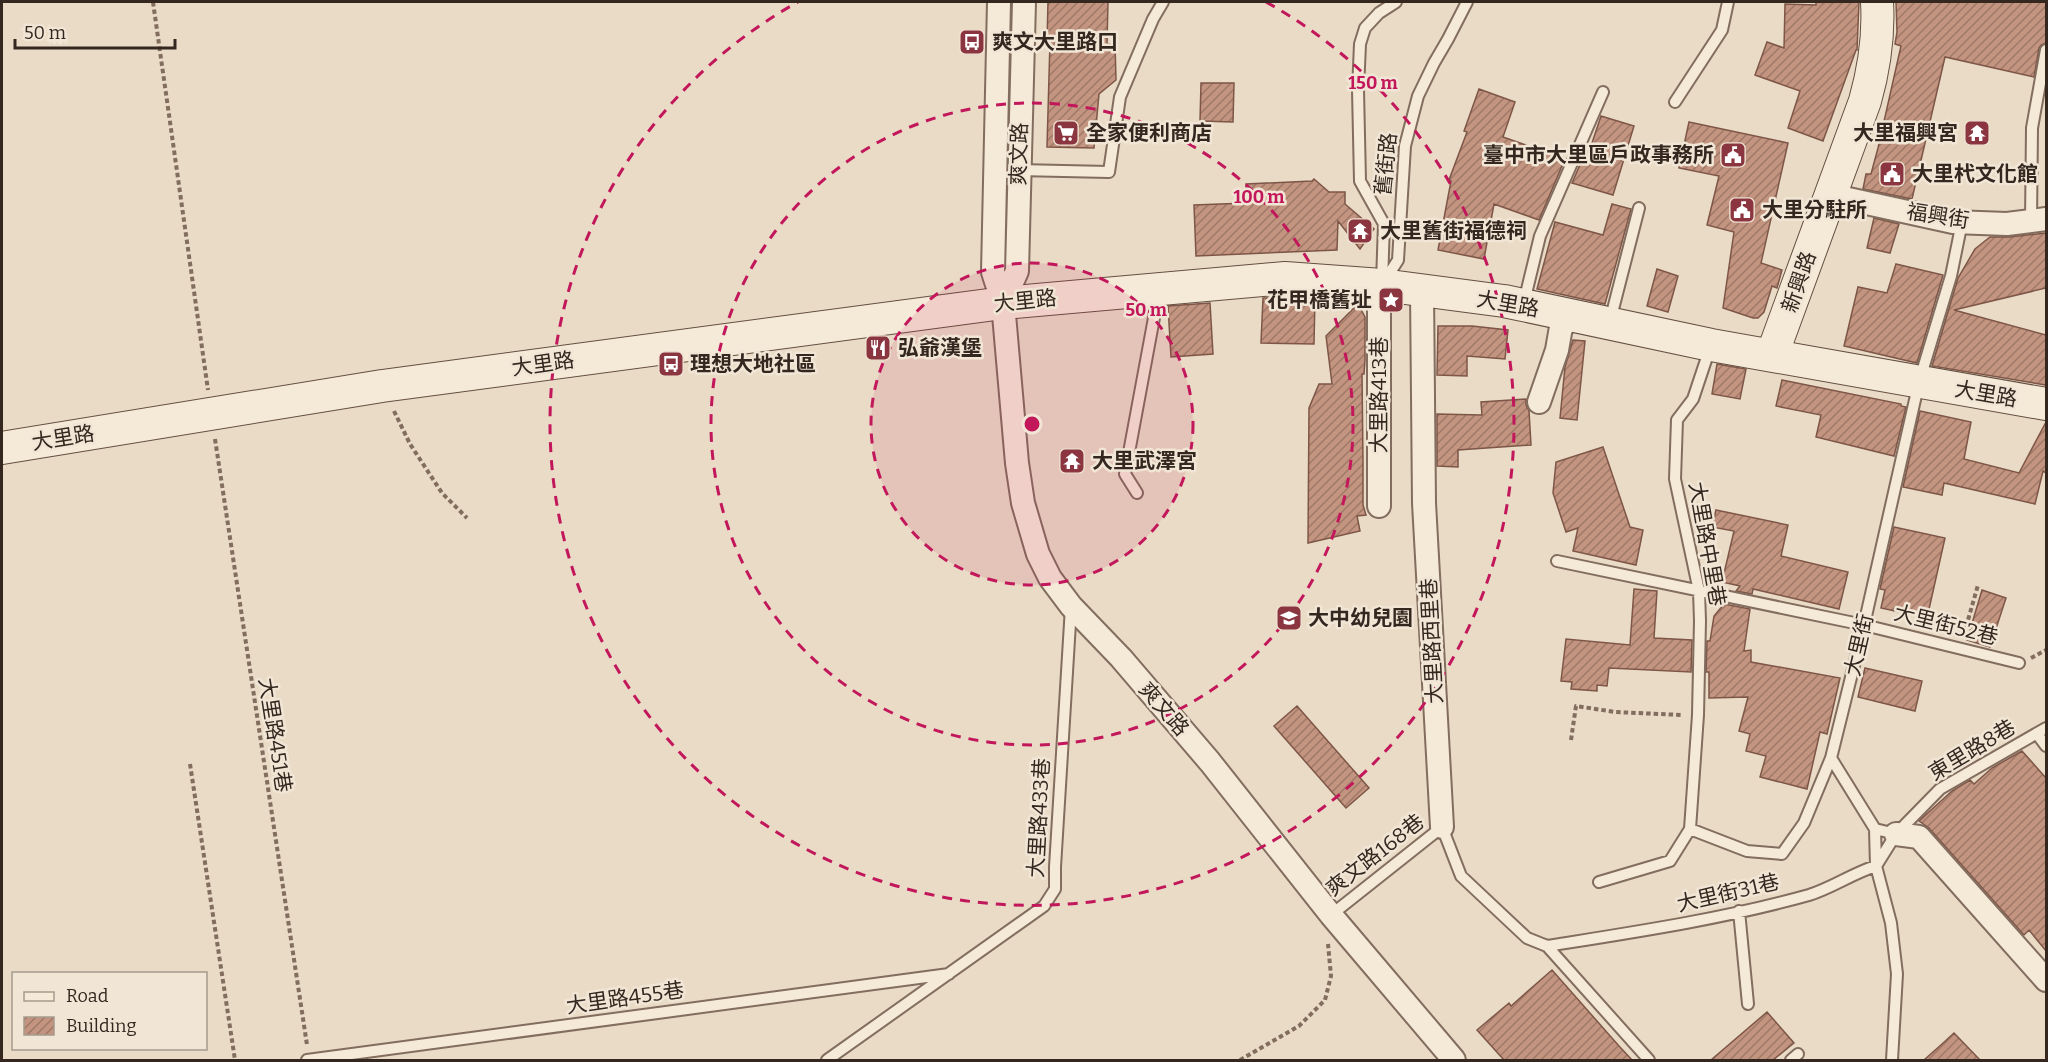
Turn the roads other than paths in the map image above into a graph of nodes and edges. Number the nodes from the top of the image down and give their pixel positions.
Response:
1 (999, 2) edge
2 (1024, 2) edge
3 (1163, 2) edge
4 (1396, 2) edge
5 (1467, 2) edge
6 (1728, 2) edge
7 (1877, 2) edge
8 (2046, 54) edge
9 (1603, 92) dead end
10 (1675, 102) dead end
11 (1018, 170) junction
12 (1830, 195) junction
13 (1639, 208) dead end
14 (2039, 220) edge
15 (1962, 222) junction
16 (1382, 285) junction
17 (1160, 288) junction
18 (1422, 291) junction
19 (1003, 303) junction
20 (1523, 305) junction
21 (1574, 316) junction
22 (1609, 323) junction
23 (1712, 345) junction
24 (1772, 355) junction
25 (1919, 382) junction
26 (1539, 402) dead end
27 (2046, 404) edge
28 (2, 448) edge
29 (1137, 493) dead end
30 (1379, 506) dead end
31 (1557, 561) dead end
32 (1699, 591) junction
33 (1071, 606) junction
34 (1864, 625) junction
35 (2019, 663) dead end
36 (2042, 731) edge
37 (2046, 746) edge
38 (1831, 758) junction
39 (1442, 827) junction
40 (1690, 829) junction
41 (1885, 832) junction
42 (1876, 866) junction
43 (1599, 882) dead end
44 (1739, 911) junction
45 (1331, 915) junction
46 (1547, 946) junction
47 (949, 974) junction
48 (2046, 980) edge
49 (1748, 1004) dead end
50 (308, 1060) edge
51 (826, 1060) edge
52 (1454, 1060) edge
53 (1649, 1060) edge
54 (1893, 1060) edge

1 - 19 street, 爽文路
2 - 11 street, 爽文路
3 - 11 lane
4 - 16 lane, 舊街路
5 - 16 lane, 舊街路
6 - 10 lane
7 - 12 street, 新興路
8 - 14 lane
9 - 20 lane
11 - 19 street, 爽文路
12 - 15 street, 福興街
12 - 24 street, 新興路
13 - 22 lane
14 - 15 street, 福興街
15 - 25 lane, 大里街
16 - 17 street, 大里路
16 - 18 street, 大里路
16 - 30 street, 大里路413巷
17 - 19 street, 大里路
17 - 29 lane
18 - 20 street, 大里路
18 - 39 street, 大里路西里巷
19 - 28 street, 大里路
19 - 33 street, 爽文路
20 - 21 street, 大里路
21 - 22 street, 大里路
21 - 26 street
22 - 23 street, 大里路
23 - 24 street, 大里路
23 - 32 lane, 大里路中里巷
24 - 25 street, 大里路
25 - 27 street, 大里路
25 - 34 lane, 大里街
31 - 32 lane, 大里街52巷
32 - 34 lane, 大里街52巷
32 - 40 lane, 大里路中里巷
33 - 45 street, 爽文路
33 - 47 lane, 大里路433巷
34 - 35 lane, 大里街52巷
34 - 38 lane, 大里街
36 - 37 lane
36 - 41 lane, 東里路8巷
38 - 40 lane, 大里街
38 - 41 lane
39 - 45 lane, 爽文路168巷
39 - 46 lane, 大里路西里巷
40 - 43 lane, 大里路中里巷
41 - 42 lane
41 - 42 lane
41 - 48 street
42 - 44 lane, 大里街31巷
42 - 54 lane
44 - 46 lane, 大里街31巷
44 - 49 lane
45 - 52 street, 爽文路
46 - 53 lane
47 - 50 lane, 大里路455巷
47 - 51 lane, 大里路433巷

